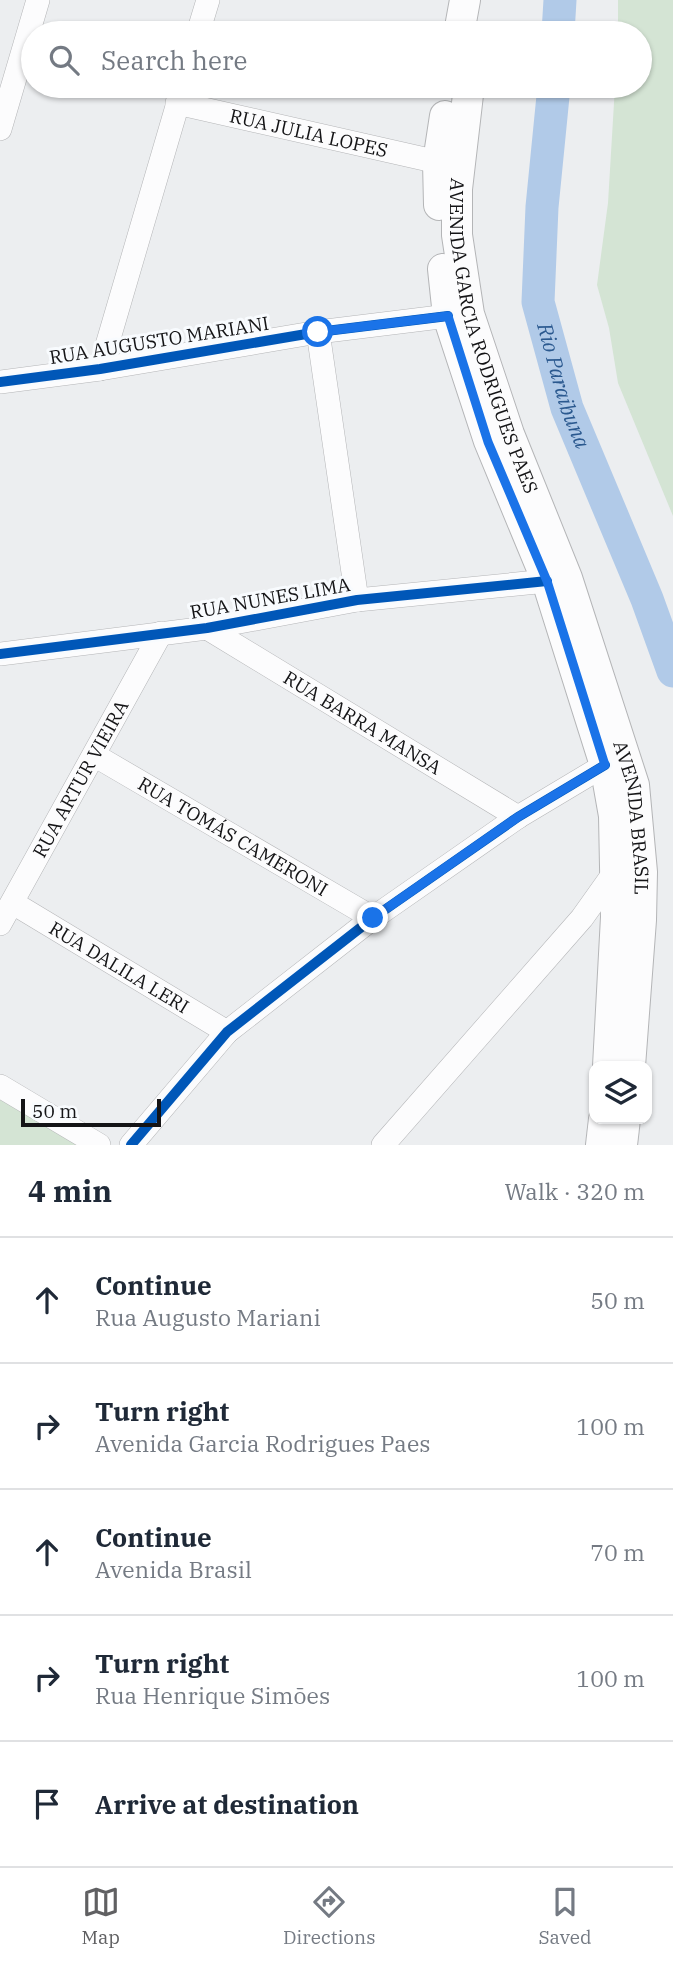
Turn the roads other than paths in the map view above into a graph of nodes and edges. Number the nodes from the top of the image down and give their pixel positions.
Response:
1 (38, 0) edge
2 (208, 0) edge
3 (32, 21) edge
4 (202, 21) edge
5 (21, 58) edge
6 (179, 98) edge
7 (195, 98) edge
8 (448, 98) edge
9 (468, 98) edge
10 (0, 129) edge
11 (438, 162) junction
12 (448, 316) junction
13 (318, 332) junction
14 (100, 369) junction
15 (0, 382) edge
16 (509, 434) junction
17 (557, 579) junction
18 (357, 600) junction
19 (207, 628) junction
20 (161, 633) junction
21 (0, 654) edge
22 (94, 755) junction
23 (605, 765) junction
24 (518, 817) junction
25 (614, 873) junction
26 (13, 903) junction
27 (616, 917) junction
28 (373, 918) junction
29 (582, 918) junction
30 (0, 925) edge
31 (227, 1032) junction
32 (608, 1061) edge
33 (630, 1061) edge
34 (0, 1086) edge
35 (603, 1124) edge
36 (624, 1124) edge
37 (99, 1145) edge
38 (131, 1145) edge
39 (383, 1145) edge
40 (601, 1145) edge
41 (622, 1145) edge

1 - 3 street
2 - 4 street
5 - 10 street
6 - 14 street
7 - 11 street, RUA JULIA LOPES
8 - 11 main road, AVENIDA GARCIA RODRIGUES PAES
9 - 16 main road, AVENIDA GARCIA RODRIGUES PAES
11 - 12 main road, AVENIDA GARCIA RODRIGUES PAES
12 - 13 street, RUA AUGUSTO MARIANI
12 - 16 main road
12 - 17 main road, AVENIDA GARCIA RODRIGUES PAES
13 - 14 street, RUA AUGUSTO MARIANI
13 - 18 street
14 - 15 street, RUA AUGUSTO MARIANI
16 - 17 main road, AVENIDA GARCIA RODRIGUES PAES
17 - 18 street, RUA NUNES LIMA
17 - 23 main road, AVENIDA BRASIL
17 - 33 main road, AVENIDA BRASIL
18 - 19 street, RUA NUNES LIMA
19 - 20 street, RUA NUNES LIMA
19 - 24 street, RUA BARRA MANSA
20 - 21 street, RUA NUNES LIMA
20 - 22 street, RUA ARTUR VIEIRA
22 - 26 street, RUA ARTUR VIEIRA
22 - 28 street, RUA TOMÁS CAMERONI
23 - 24 street
23 - 25 main road, AVENIDA BRASIL
24 - 28 street
25 - 27 main road, AVENIDA BRASIL
25 - 29 street
26 - 30 street, RUA ARTUR VIEIRA
26 - 31 street, RUA DALILA LERI
27 - 29 street
27 - 32 main road, AVENIDA BRASIL
28 - 31 street
29 - 39 street
31 - 38 street
34 - 37 street
35 - 40 main road
36 - 41 main road

